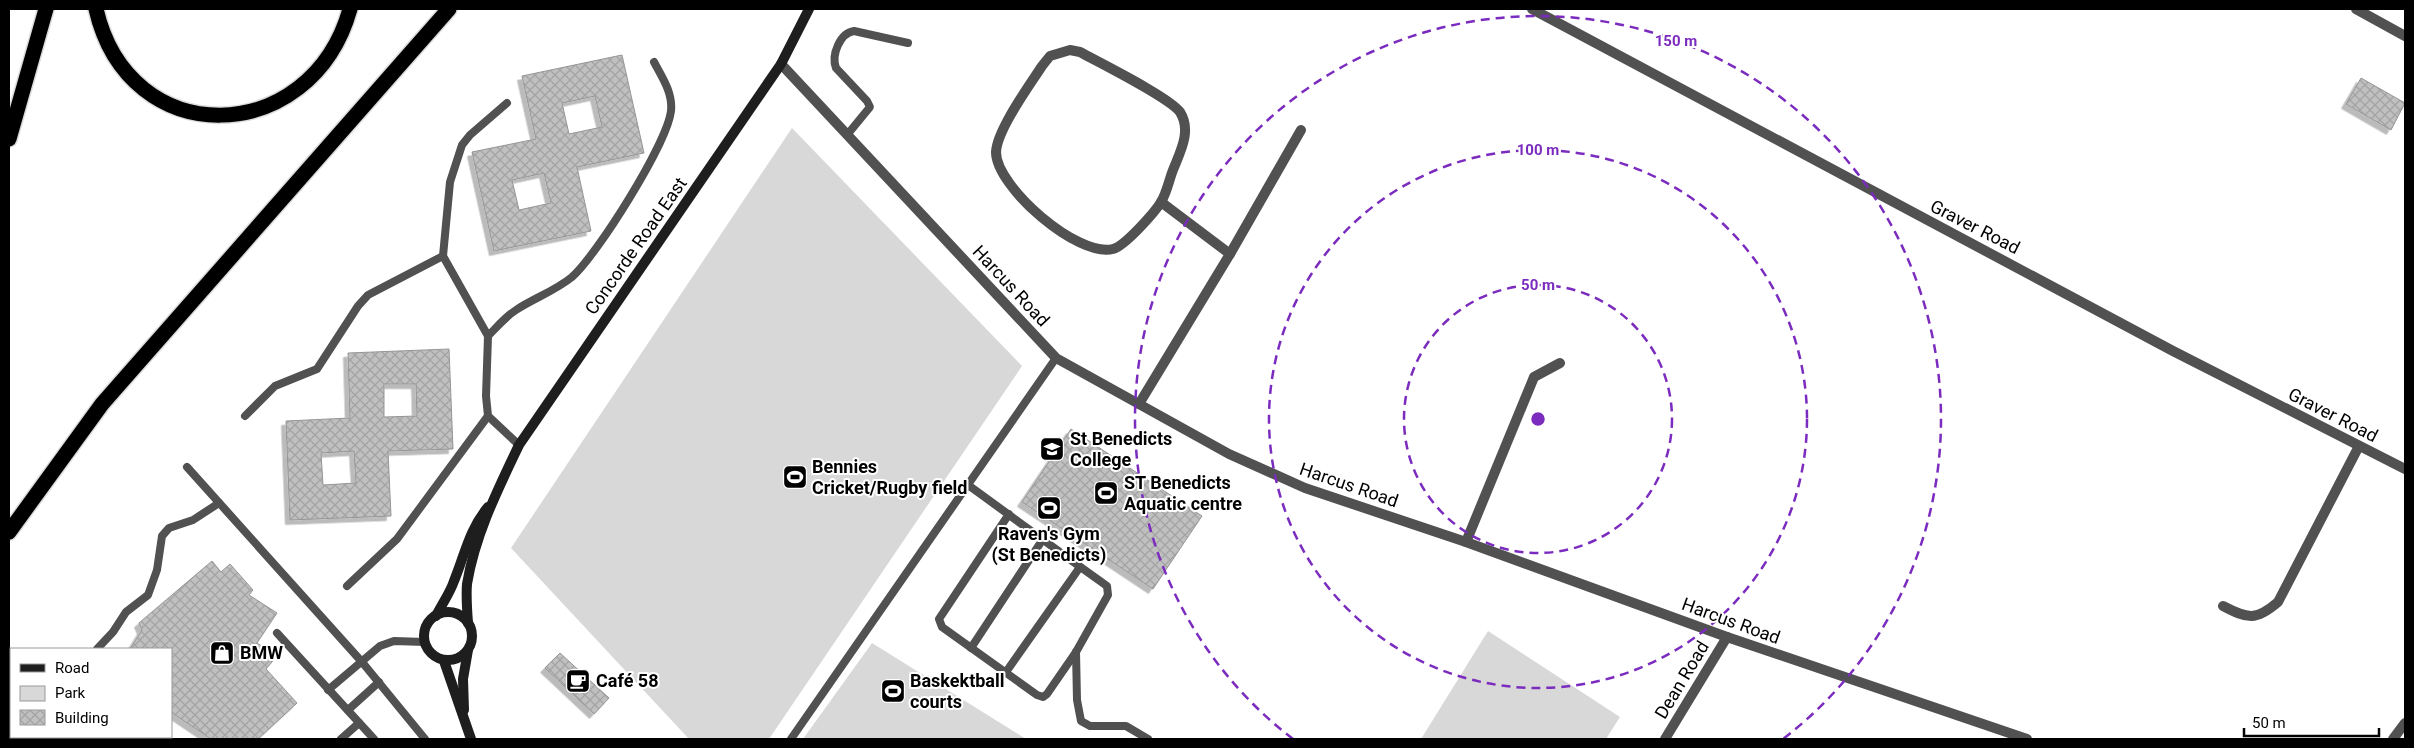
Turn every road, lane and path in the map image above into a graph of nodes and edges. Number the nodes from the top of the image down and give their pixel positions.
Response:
1 (46, 9) edge
2 (96, 9) edge
3 (350, 9) edge
4 (449, 9) edge
5 (809, 9) edge
6 (1532, 9) edge
7 (2356, 9) edge
8 (2405, 36) edge
9 (908, 43) dead end
10 (654, 62) dead end
11 (781, 64) junction
12 (507, 103) dead end
13 (1300, 130) dead end
14 (847, 135) junction
15 (9, 139) edge
16 (1161, 202) junction
17 (1230, 254) junction
18 (443, 256) junction
19 (488, 336) junction
20 (1056, 358) junction
21 (1560, 363) dead end
22 (1139, 404) junction
23 (245, 416) dead end
24 (488, 416) junction
25 (519, 445) junction
26 (2360, 446) junction
27 (187, 467) dead end
28 (2405, 468) edge
29 (968, 485) junction
30 (219, 503) junction
31 (492, 503) junction
32 (1009, 514) junction
33 (9, 532) edge
34 (1042, 539) junction
35 (1466, 542) junction
36 (1080, 567) junction
37 (347, 586) dead end
38 (2223, 606) dead end
39 (436, 616) junction
40 (468, 622) junction
41 (277, 633) dead end
42 (1727, 637) junction
43 (425, 642) junction
44 (99, 648) edge
45 (971, 648) junction
46 (468, 650) junction
47 (1076, 652) junction
48 (444, 661) junction
49 (362, 662) junction
50 (1006, 672) junction
51 (379, 682) junction
52 (328, 690) junction
53 (348, 710) junction
54 (464, 719) junction
55 (359, 723) junction
56 (2405, 723) edge
57 (341, 739) edge
58 (374, 739) edge
59 (425, 739) edge
60 (471, 739) edge
61 (791, 739) edge
62 (1148, 739) edge
63 (1665, 739) edge
64 (2027, 739) edge
65 (2393, 739) edge

1 - 15 highway
2 - 3 highway
4 - 33 highway
5 - 11 main road, Concorde Road East
6 - 26 street, Graver Road
7 - 8 street
9 - 14 lane
10 - 19 lane
11 - 14 street, Harcus Road
11 - 25 main road, Concorde Road East
12 - 18 lane
13 - 17 street
14 - 20 street, Harcus Road
16 - 16 street
16 - 17 street
17 - 22 street
18 - 19 lane
18 - 23 lane
19 - 24 lane
20 - 22 street, Harcus Road
20 - 29 lane
21 - 35 street
22 - 35 street, Harcus Road
24 - 25 lane
24 - 37 lane
25 - 31 main road, Concorde Road East
26 - 28 street, Graver Road
26 - 38 street
27 - 30 lane
29 - 32 lane
29 - 61 lane
30 - 44 lane
30 - 49 lane
31 - 39 main road, Concorde Road East
31 - 40 main road, Concorde Road East
32 - 34 lane
32 - 45 lane
34 - 36 lane
34 - 45 lane
35 - 42 street, Harcus Road
36 - 47 lane
36 - 50 lane
39 - 40 main road
39 - 43 main road
40 - 46 main road
41 - 52 lane
42 - 63 street, Dean Road
42 - 64 street, Harcus Road
43 - 48 main road
43 - 49 lane
45 - 50 lane
46 - 48 main road
46 - 54 main road
47 - 50 lane
47 - 62 lane
48 - 54 main road
49 - 51 lane
49 - 52 lane
51 - 53 lane
51 - 59 lane
52 - 53 lane
53 - 55 lane
54 - 60 main road
55 - 57 lane
55 - 58 lane
56 - 65 street

